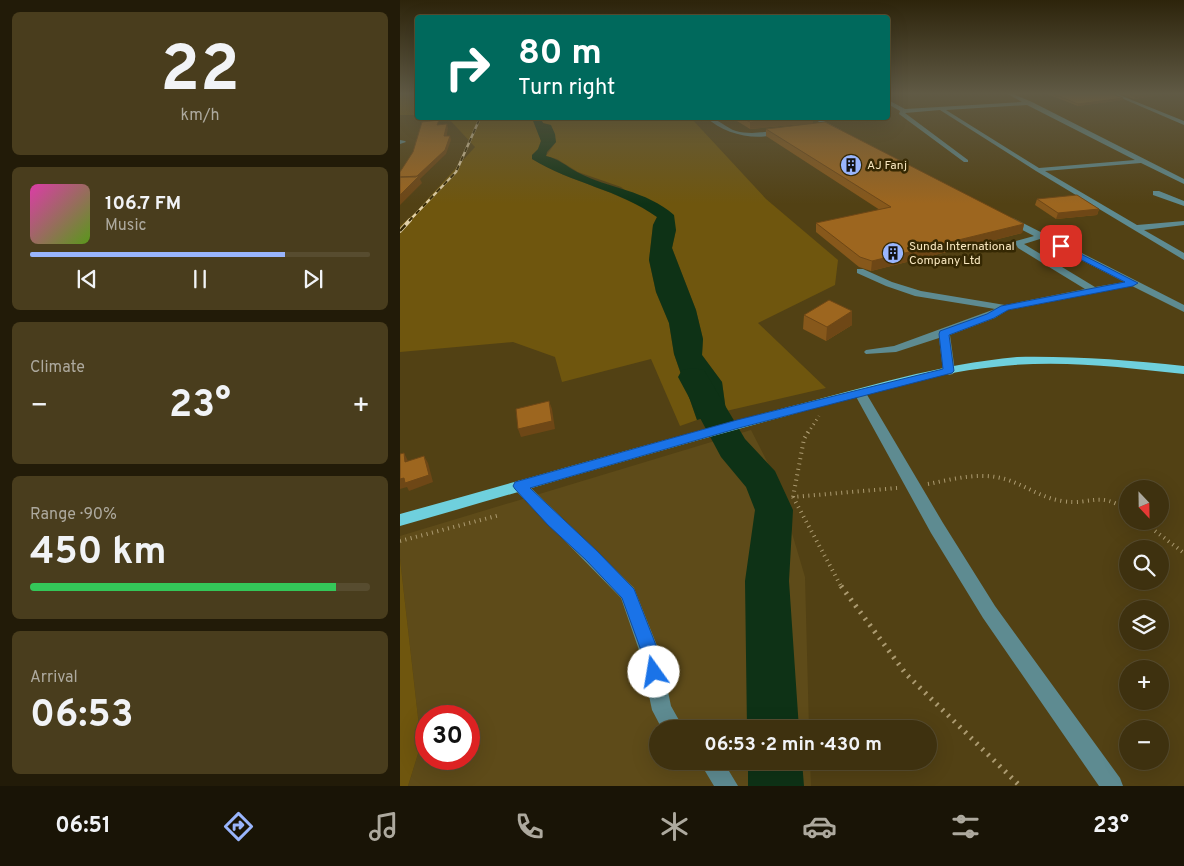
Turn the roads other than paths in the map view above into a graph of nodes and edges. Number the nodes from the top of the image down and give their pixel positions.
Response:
1 (733, 131) edge
2 (784, 131) edge
3 (837, 131) edge
4 (925, 131) edge
5 (975, 131) edge
6 (1082, 131) edge
7 (843, 133) edge
8 (966, 161) dead end
9 (1141, 161) junction
10 (1038, 170) junction
11 (1184, 182) edge
12 (1156, 192) dead end
13 (1184, 204) edge
14 (1006, 218) edge
15 (1184, 223) edge
16 (1134, 228) junction
17 (1041, 236) junction
18 (1184, 257) edge
19 (860, 271) edge
20 (1133, 283) junction
21 (1094, 291) junction
22 (1005, 308) junction
23 (1184, 309) edge
24 (944, 334) junction
25 (870, 352) dead end
26 (1184, 370) edge
27 (949, 371) junction
28 (860, 393) junction
29 (520, 486) junction
30 (400, 520) edge
31 (668, 720) edge
32 (716, 770) edge
33 (727, 786) edge
34 (1112, 786) edge

1 - 2 street
3 - 7 street
4 - 8 street
5 - 10 street
6 - 9 street
9 - 10 street
9 - 11 street
10 - 16 street
12 - 13 street
14 - 17 street
15 - 16 street
16 - 18 street
17 - 20 street
17 - 21 street
19 - 22 street
20 - 21 street
20 - 23 street
21 - 22 street
22 - 24 street
24 - 25 street
24 - 27 street
26 - 27 main road
27 - 28 main road
28 - 29 main road
28 - 34 street
29 - 30 main road
29 - 31 street
32 - 33 street

